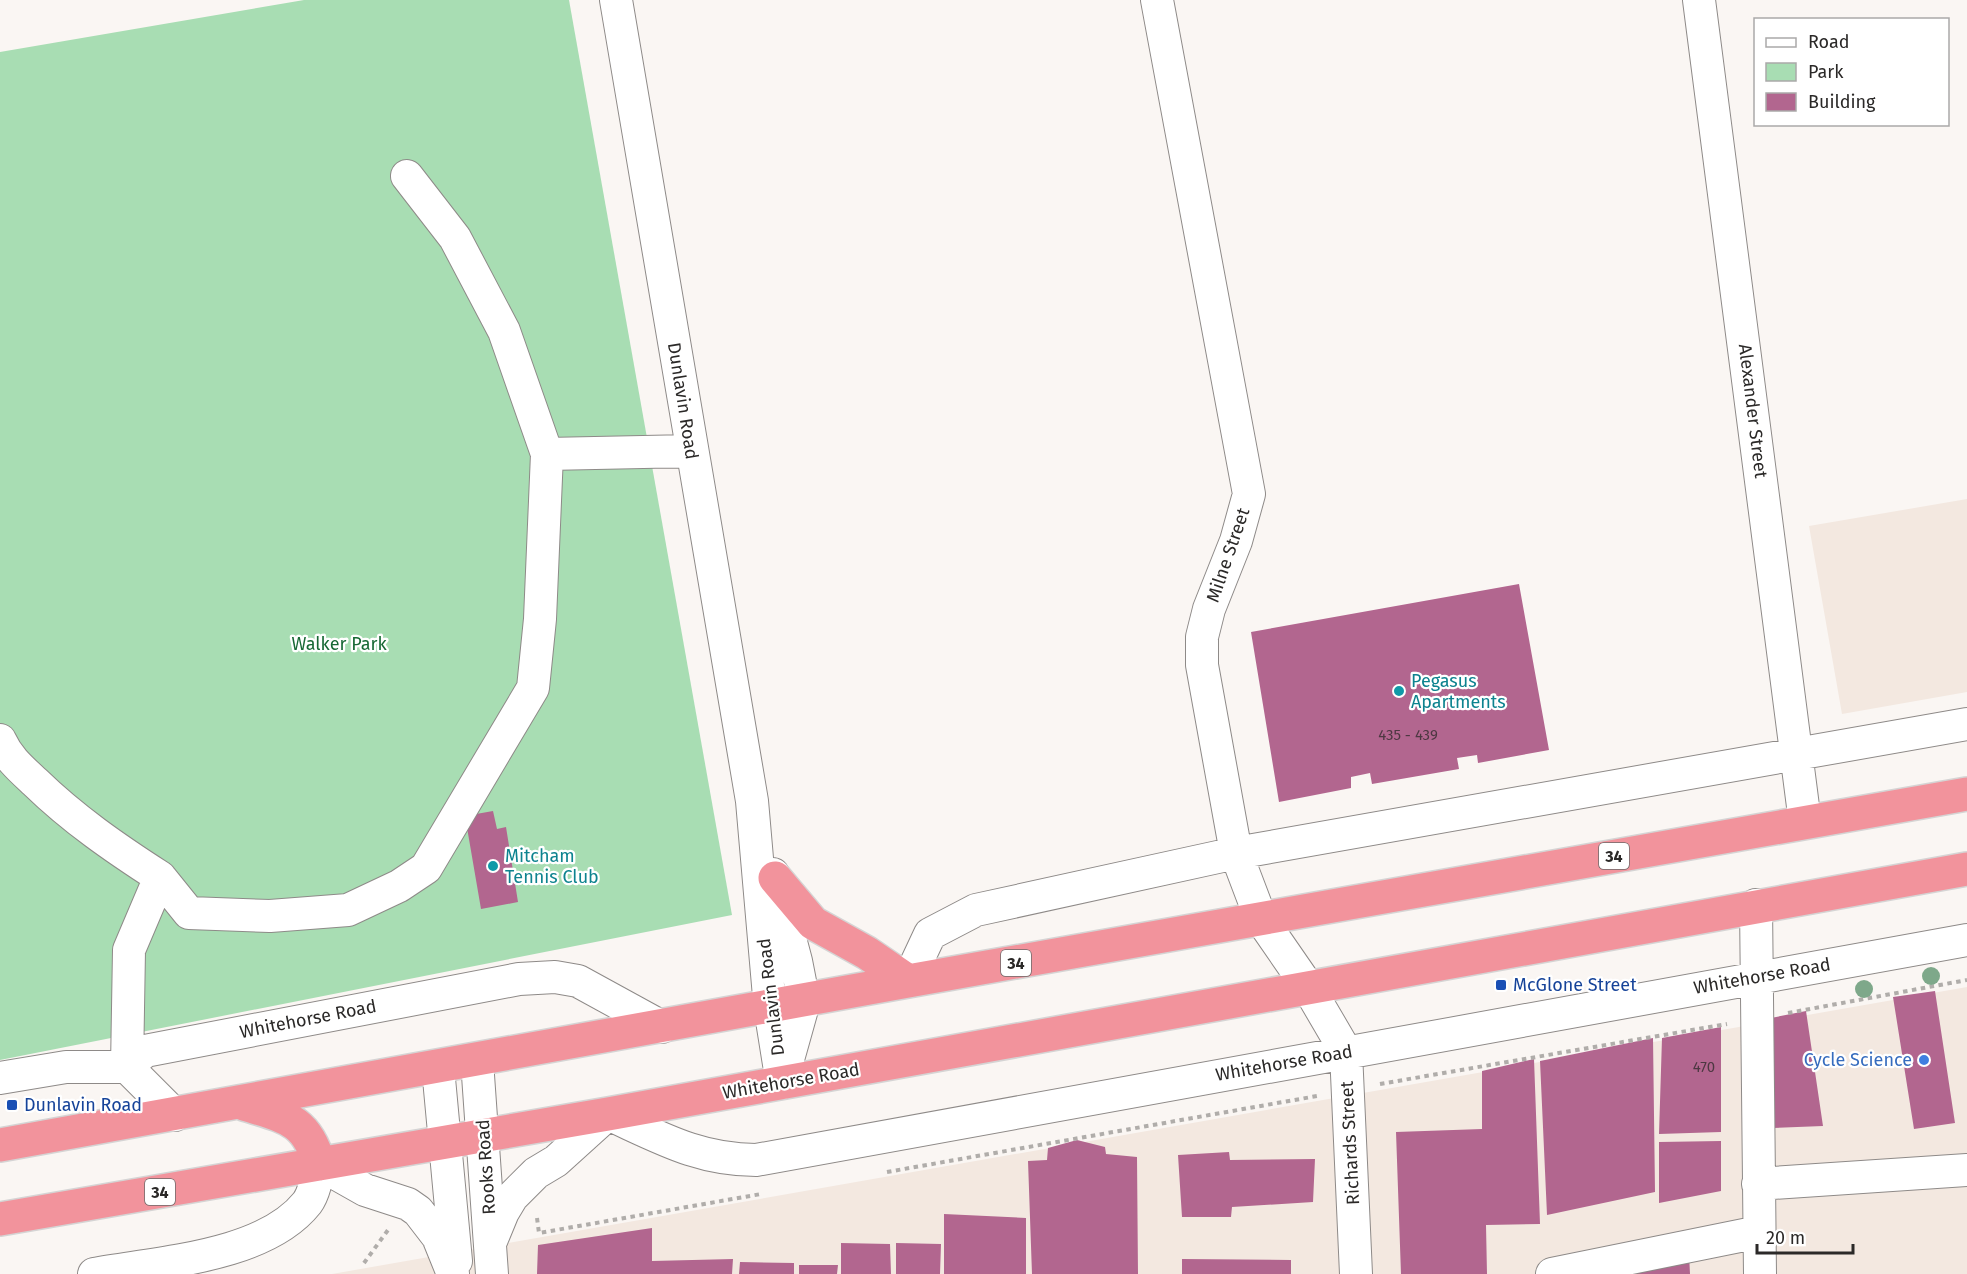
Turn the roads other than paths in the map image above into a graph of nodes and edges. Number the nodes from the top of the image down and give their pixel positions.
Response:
1 (616, 0) edge
2 (1157, 0) edge
3 (1700, 0) edge
4 (407, 176) dead end
5 (691, 451) junction
6 (547, 454) junction
7 (1967, 724) edge
8 (0, 740) edge
9 (1797, 755) junction
10 (1967, 794) edge
11 (752, 801) junction
12 (1805, 822) junction
13 (1236, 853) junction
14 (1967, 869) edge
15 (160, 877) junction
16 (775, 878) junction
17 (1756, 905) junction
18 (1261, 919) junction
19 (1967, 940) edge
20 (1755, 978) junction
21 (908, 981) junction
22 (1308, 987) junction
23 (804, 1002) junction
24 (770, 1008) junction
25 (662, 1028) junction
26 (1346, 1052) junction
27 (477, 1061) junction
28 (127, 1067) junction
29 (438, 1068) junction
30 (0, 1078) edge
31 (782, 1083) junction
32 (240, 1103) junction
33 (608, 1114) junction
34 (175, 1115) junction
35 (484, 1135) junction
36 (445, 1142) junction
37 (0, 1145) edge
38 (319, 1164) junction
39 (1967, 1170) edge
40 (1758, 1184) junction
41 (0, 1219) edge
42 (1759, 1232) junction
43 (491, 1241) junction
44 (94, 1274) edge
45 (453, 1274) edge
46 (458, 1274) edge
47 (492, 1274) edge
48 (1356, 1274) edge
49 (1552, 1274) edge
50 (1760, 1274) edge

1 - 5 street, Dunlavin Road
2 - 13 street, Milne Street
3 - 9 street, Alexander Street
4 - 6 street
5 - 6 street
5 - 11 street, Dunlavin Road
6 - 15 street
7 - 9 street
8 - 15 street
9 - 12 street, Alexander Street
9 - 13 street
10 - 12 highway, 34
11 - 16 street, Dunlavin Road
11 - 24 street, Dunlavin Road
12 - 18 highway, 34
13 - 18 street, Milne Street
13 - 21 street
14 - 17 highway, Whitehorse Road / 34
15 - 28 street
16 - 21 highway
16 - 23 street, Dunlavin Road
17 - 20 street
17 - 22 highway, Whitehorse Road / 34
18 - 21 highway, 34
18 - 22 street, Milne Street
19 - 20 street, Whitehorse Road
20 - 26 street, Whitehorse Road
20 - 40 street
21 - 23 highway, 34
22 - 26 street, Richards Street
22 - 31 highway, Whitehorse Road / 34
23 - 24 highway, 34
23 - 31 street, Dunlavin Road
24 - 25 highway, 34
24 - 31 street, Dunlavin Road
25 - 27 highway, 34
25 - 28 street, Whitehorse Road
26 - 33 street, Whitehorse Road
26 - 48 street, Richards Street
27 - 29 highway, 34
27 - 35 street, Rooks Road
28 - 30 street
28 - 34 street
29 - 32 highway, 34
29 - 36 street, Rooks Road
31 - 33 highway, Whitehorse Road / 34
32 - 34 highway, 34
32 - 38 highway
33 - 35 highway, Whitehorse Road / 34
33 - 43 street
34 - 37 highway, 34
35 - 36 highway, Whitehorse Road / 34
35 - 43 street, Rooks Road
36 - 38 highway, Whitehorse Road / 34
36 - 46 street, Rooks Road
38 - 41 highway, Whitehorse Road / 34
38 - 44 street
38 - 45 street
39 - 40 street
40 - 42 street
42 - 49 street
42 - 50 street
43 - 47 street, Rooks Road

